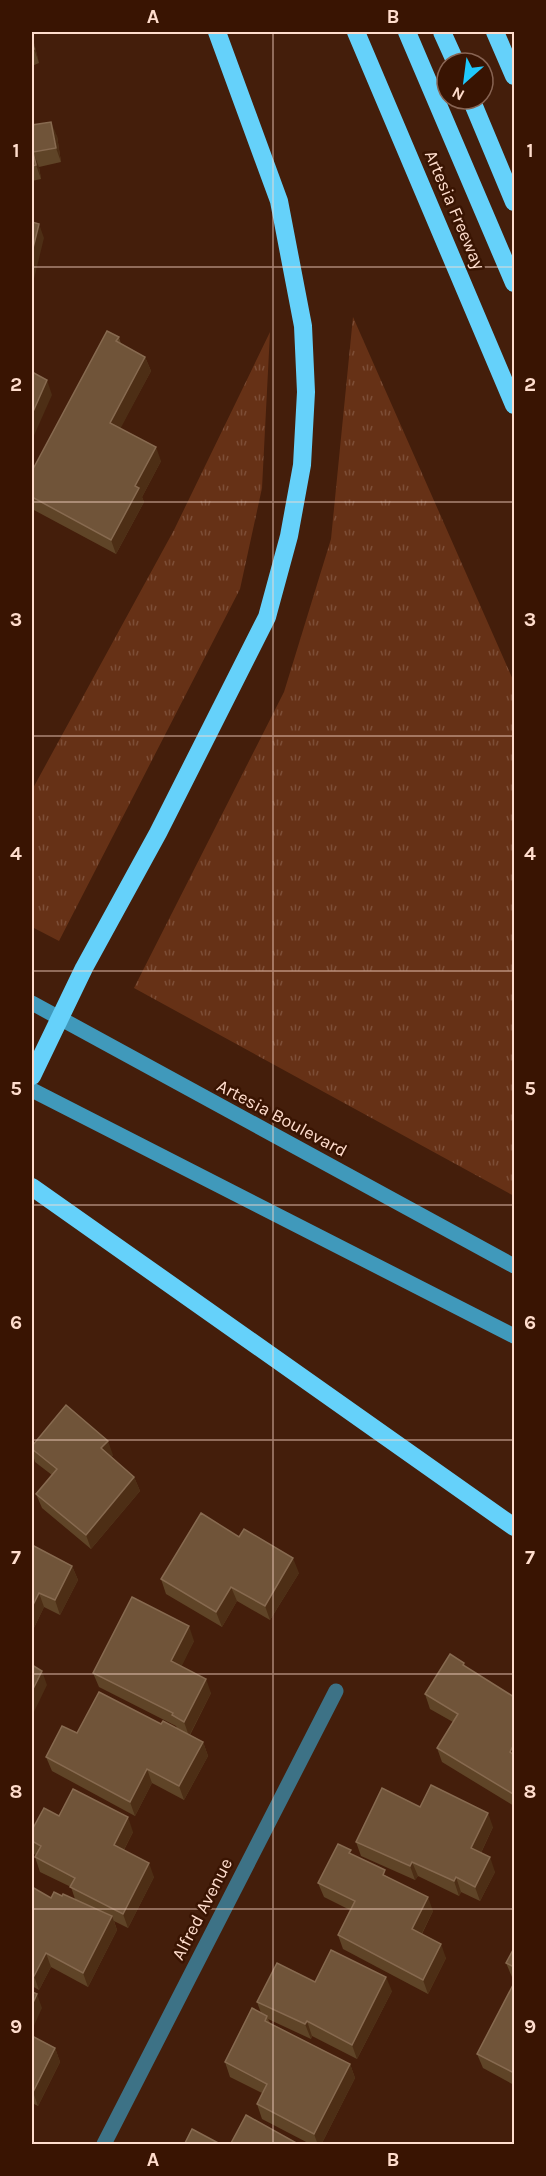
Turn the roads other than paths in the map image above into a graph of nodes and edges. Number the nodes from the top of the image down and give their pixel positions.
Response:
1 (217, 32) edge
2 (356, 32) edge
3 (407, 32) edge
4 (442, 32) edge
5 (495, 32) edge
6 (451, 51) edge
7 (514, 76) edge
8 (476, 111) edge
9 (514, 202) edge
10 (514, 284) edge
11 (514, 405) edge
12 (32, 1004) edge
13 (61, 1019) junction
14 (32, 1076) edge
15 (32, 1090) edge
16 (32, 1187) edge
17 (514, 1266) edge
18 (514, 1336) edge
19 (514, 1527) edge
20 (336, 1691) dead end
21 (104, 2145) edge

1 - 13 highway
2 - 11 highway, Artesia Freeway
3 - 10 highway
4 - 6 highway
5 - 7 highway
8 - 9 highway
12 - 13 main road, Artesia Boulevard
13 - 14 highway
13 - 17 main road, Artesia Boulevard
15 - 18 main road
16 - 19 highway
20 - 21 street, Alfred Avenue

